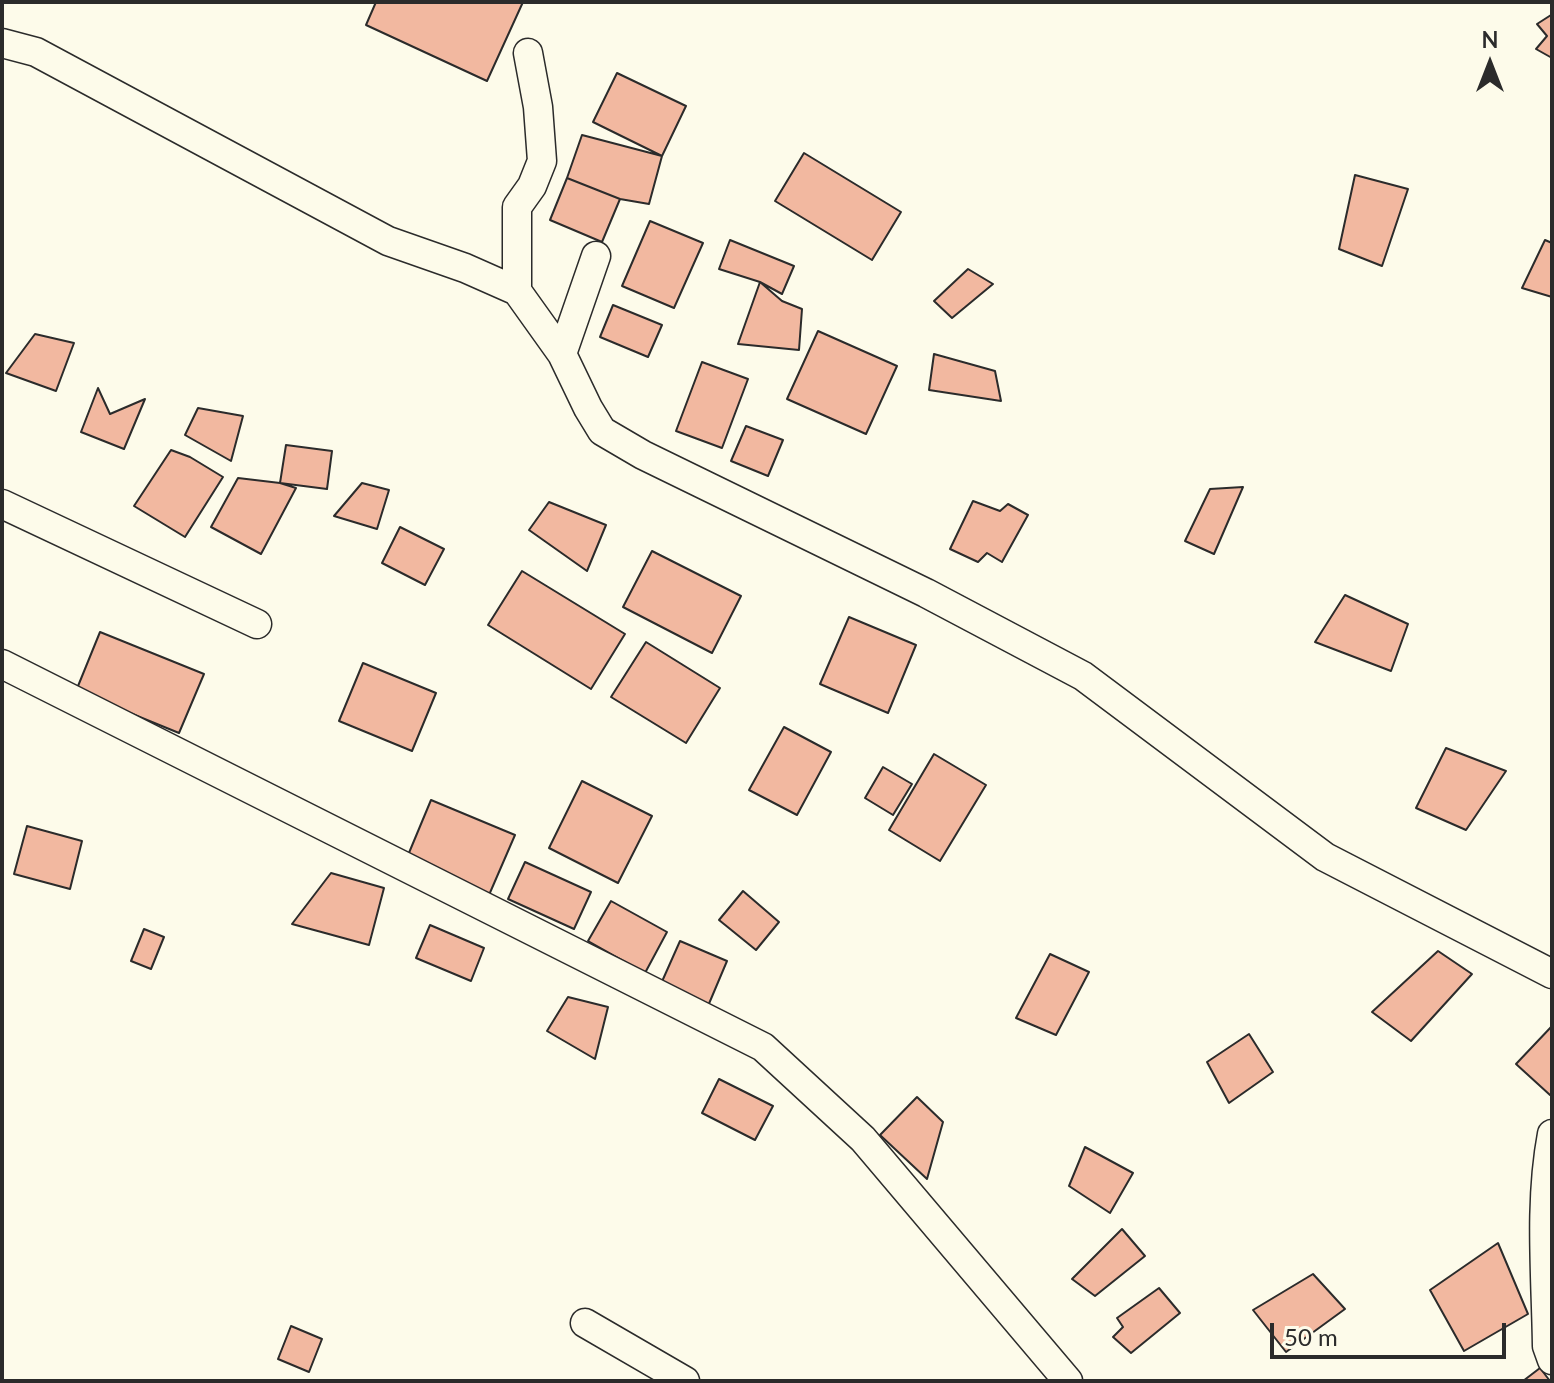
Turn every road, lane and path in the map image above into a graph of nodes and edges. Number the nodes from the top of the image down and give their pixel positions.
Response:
1 (2, 43) edge
2 (528, 53) dead end
3 (596, 256) dead end
4 (517, 291) junction
5 (562, 354) junction
6 (2, 504) edge
7 (257, 624) dead end
8 (2, 664) edge
9 (1552, 974) edge
10 (1552, 1134) edge
11 (585, 1323) dead end
12 (1552, 1360) edge
13 (685, 1381) edge
14 (1068, 1381) edge

1 - 4 street
2 - 4 street
3 - 5 street
4 - 5 street
5 - 9 street
6 - 7 street
8 - 14 street
10 - 12 street
11 - 13 street

